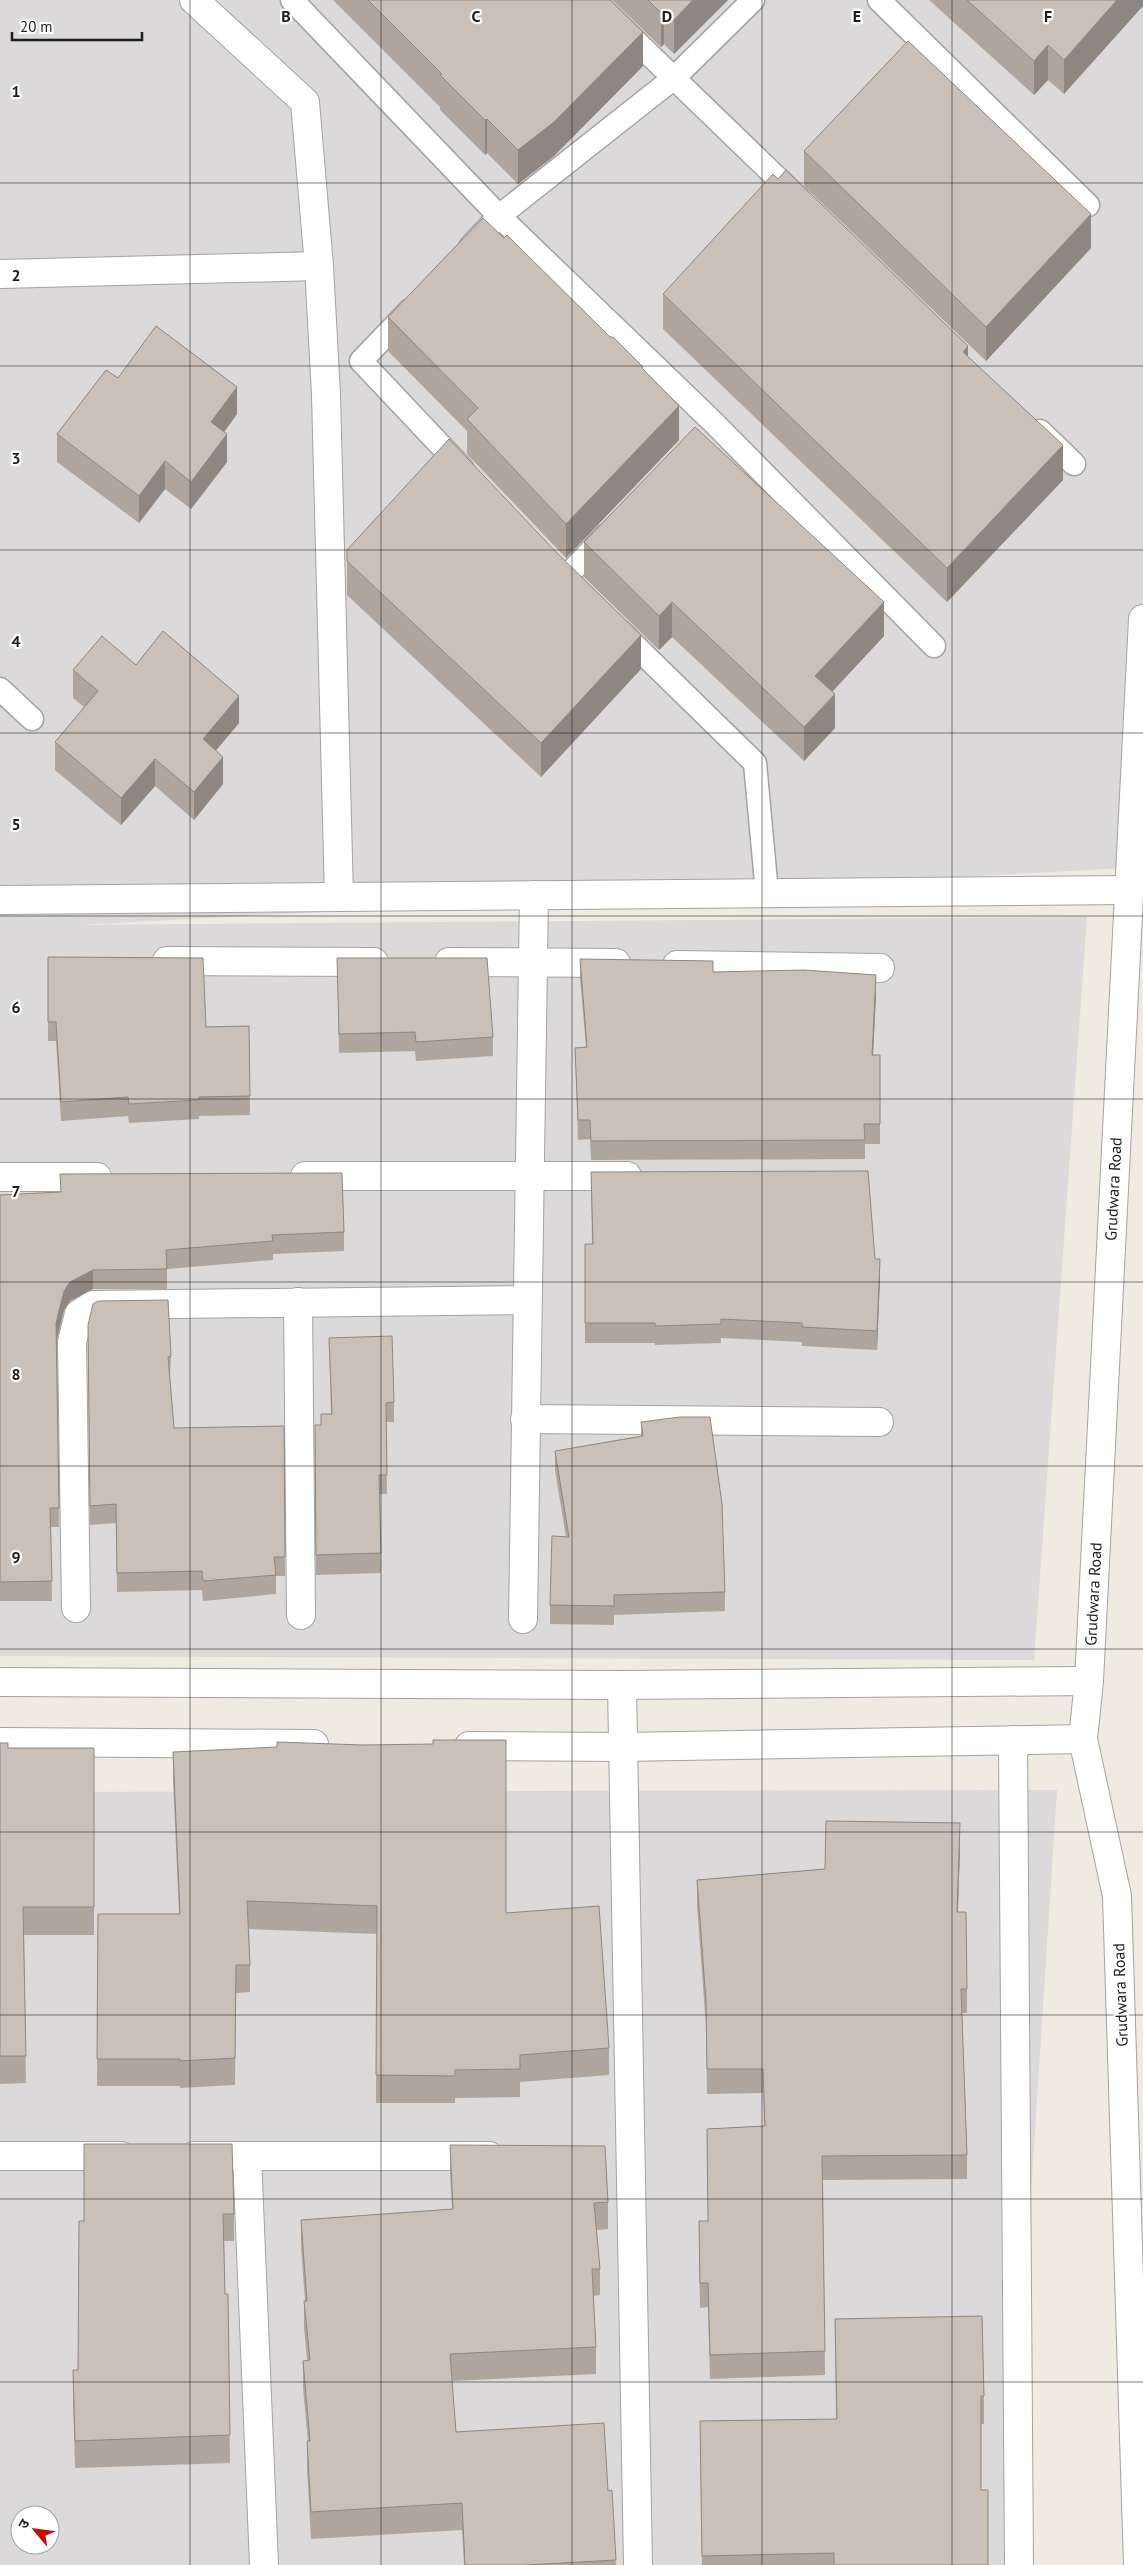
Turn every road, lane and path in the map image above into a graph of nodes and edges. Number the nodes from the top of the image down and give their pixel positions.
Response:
1 (194, 0) edge
2 (292, 0) edge
3 (593, 0) edge
4 (753, 0) edge
5 (879, 0) edge
6 (674, 78) junction
7 (1088, 204) dead end
8 (500, 216) junction
9 (817, 216) edge
10 (453, 264) edge
11 (319, 266) junction
12 (0, 274) edge
13 (427, 292) edge
14 (1024, 416) edge
15 (1074, 464) dead end
16 (477, 484) edge
17 (620, 521) edge
18 (566, 577) edge
19 (608, 619) edge
20 (1143, 619) edge
21 (934, 646) dead end
22 (0, 689) edge
23 (32, 719) dead end
24 (1128, 890) junction
25 (767, 893) junction
26 (534, 895) junction
27 (338, 897) junction
28 (0, 900) edge
29 (139, 961) edge
30 (394, 962) edge
31 (424, 962) edge
32 (532, 962) junction
33 (880, 968) dead end
34 (120, 1176) edge
35 (280, 1176) edge
36 (529, 1176) junction
37 (656, 1176) edge
38 (0, 1177) edge
39 (527, 1300) junction
40 (298, 1302) junction
41 (525, 1419) junction
42 (879, 1422) dead end
43 (76, 1608) dead end
44 (301, 1615) dead end
45 (523, 1619) dead end
46 (1089, 1681) junction
47 (0, 1682) edge
48 (622, 1686) junction
49 (1083, 1738) junction
50 (1013, 1740) junction
51 (0, 1742) edge
52 (336, 1745) edge
53 (445, 1745) edge
54 (623, 1747) junction
55 (0, 2156) edge
56 (247, 2156) junction
57 (513, 2156) edge
58 (601, 2157) edge
59 (630, 2157) junction
60 (264, 2565) edge
61 (638, 2565) edge
62 (1019, 2565) edge
63 (1138, 2565) edge

1 - 11 street
2 - 8 lane
3 - 6 lane
4 - 6 lane
5 - 7 lane
6 - 8 lane
6 - 9 lane
8 - 10 lane
8 - 21 lane
11 - 12 street
11 - 27 street
13 - 16 lane
14 - 15 lane
17 - 18 lane
19 - 25 lane
20 - 24 street, Grudwara Road
22 - 23 lane
24 - 25 street
24 - 46 street, Grudwara Road
25 - 26 street
26 - 27 street
26 - 32 street
27 - 28 street
29 - 30 street
31 - 32 street
32 - 33 street
32 - 36 street
34 - 38 street
35 - 36 street
36 - 37 street
36 - 39 street
39 - 40 street
39 - 41 street
40 - 43 street
40 - 44 street
41 - 42 street
41 - 45 street
46 - 48 street
46 - 49 street, Grudwara Road
47 - 48 street
48 - 54 street
49 - 50 street
49 - 63 street, Grudwara Road
50 - 54 street
50 - 62 street
51 - 52 street
53 - 54 street
54 - 59 street
55 - 56 street
56 - 57 street
56 - 60 street
58 - 59 street
59 - 61 street

